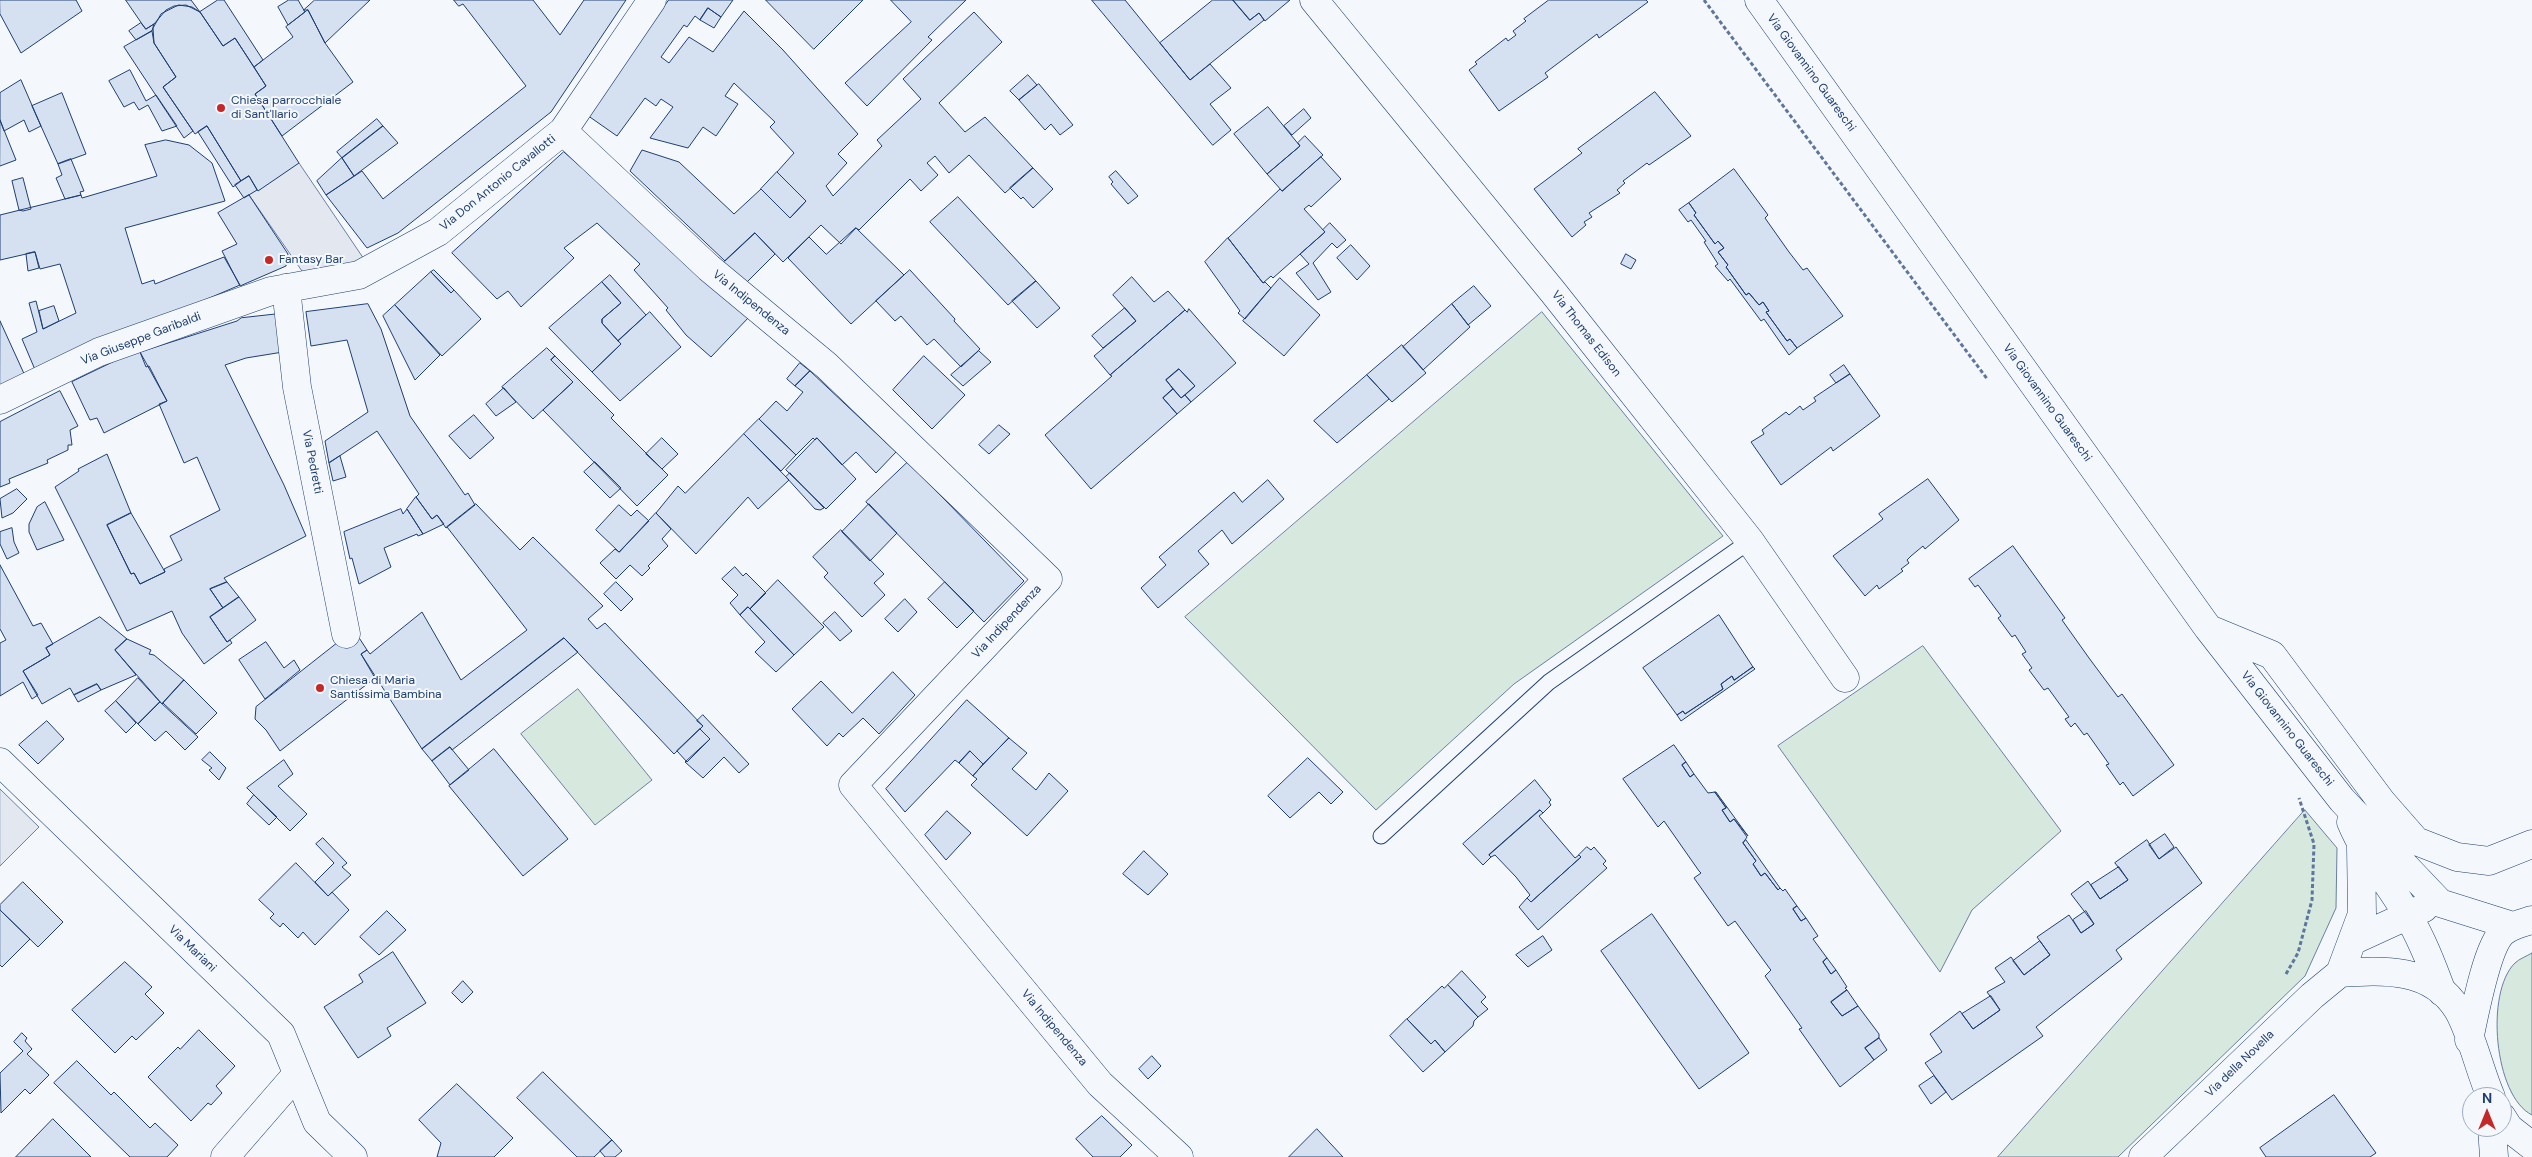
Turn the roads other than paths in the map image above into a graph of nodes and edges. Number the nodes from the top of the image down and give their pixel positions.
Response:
1 (652, 0) edge
2 (1314, 0) edge
3 (1759, 0) edge
4 (563, 131) junction
5 (286, 288) junction
6 (0, 400) edge
7 (1750, 541) junction
8 (2208, 628) junction
9 (346, 634) dead end
10 (1845, 678) dead end
11 (0, 762) edge
12 (2342, 800) junction
13 (1381, 836) dead end
14 (2532, 844) edge
15 (2362, 846) junction
16 (2440, 903) junction
17 (2407, 914) junction
18 (2522, 923) edge
19 (2352, 941) junction
20 (2340, 973) junction
21 (2442, 992) junction
22 (2469, 1040) junction
23 (297, 1074) junction
24 (2485, 1087) edge
25 (2512, 1130) edge
26 (2493, 1137) edge
27 (2532, 1146) edge
28 (225, 1157) edge
29 (353, 1157) edge
30 (1179, 1157) edge
31 (2143, 1157) edge
32 (2494, 1157) edge

1 - 4 street, Via Don Antonio Cavallotti
2 - 7 street, Via Thomas Edison
3 - 8 street, Via Giovannino Guareschi
4 - 5 street, Via Don Antonio Cavallotti
4 - 30 street, Via Indipendenza
5 - 6 street, Via Giuseppe Garibaldi
5 - 9 street, Via Pedretti
7 - 10 street, Via Thomas Edison
7 - 13 lane
8 - 12 street, Via Giovannino Guareschi
8 - 14 street
11 - 23 street, Via Mariani
12 - 15 street
12 - 16 street
15 - 17 street
15 - 19 street
16 - 17 street
16 - 18 street
17 - 19 street
17 - 21 street
18 - 22 street
19 - 20 street
20 - 21 street
20 - 31 street, Via della Novella
21 - 22 street
22 - 24 street
23 - 28 street
23 - 29 street, Via Mariani
25 - 27 street
26 - 32 street

